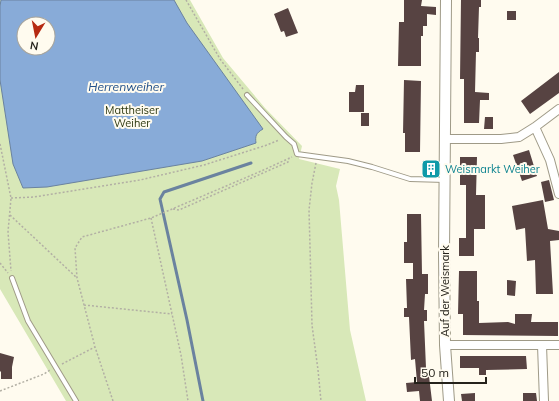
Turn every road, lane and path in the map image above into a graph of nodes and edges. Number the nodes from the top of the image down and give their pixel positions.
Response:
1 (186, 0) edge
2 (446, 0) edge
3 (247, 95) joint
4 (559, 109) edge
5 (535, 127) junction
6 (286, 137) junction
7 (446, 139) junction
8 (0, 144) edge
9 (318, 157) junction
10 (446, 180) junction
11 (559, 194) edge
12 (11, 198) junction
13 (173, 209) junction
14 (10, 215) junction
15 (151, 218) junction
16 (0, 263) edge
17 (12, 278) junction
18 (77, 278) junction
19 (84, 305) junction
20 (172, 314) junction
21 (445, 345) junction
22 (542, 345) junction
23 (559, 345) edge
24 (94, 348) junction
25 (56, 367) junction
26 (0, 391) edge
27 (76, 401) edge
28 (114, 401) edge
29 (188, 401) edge
30 (321, 401) edge
31 (449, 401) edge
32 (544, 401) edge

1 - 3 path
2 - 7 street, Auf der Weismark
3 - 6 lane
4 - 5 street
5 - 7 street
5 - 11 street
6 - 9 lane
6 - 12 path
7 - 10 street, Auf der Weismark
8 - 12 path
9 - 10 lane
9 - 30 path
10 - 21 street, Auf der Weismark
12 - 14 path
13 - 13 path
13 - 15 path
14 - 17 path
14 - 18 path
15 - 18 path
15 - 20 path
16 - 17 path
17 - 25 lane
18 - 19 path
19 - 20 path
19 - 24 path
20 - 29 path
21 - 22 street
21 - 31 street, Auf der Weismark
22 - 23 street
22 - 32 street
24 - 25 path
24 - 28 path
25 - 26 path
25 - 27 lane

